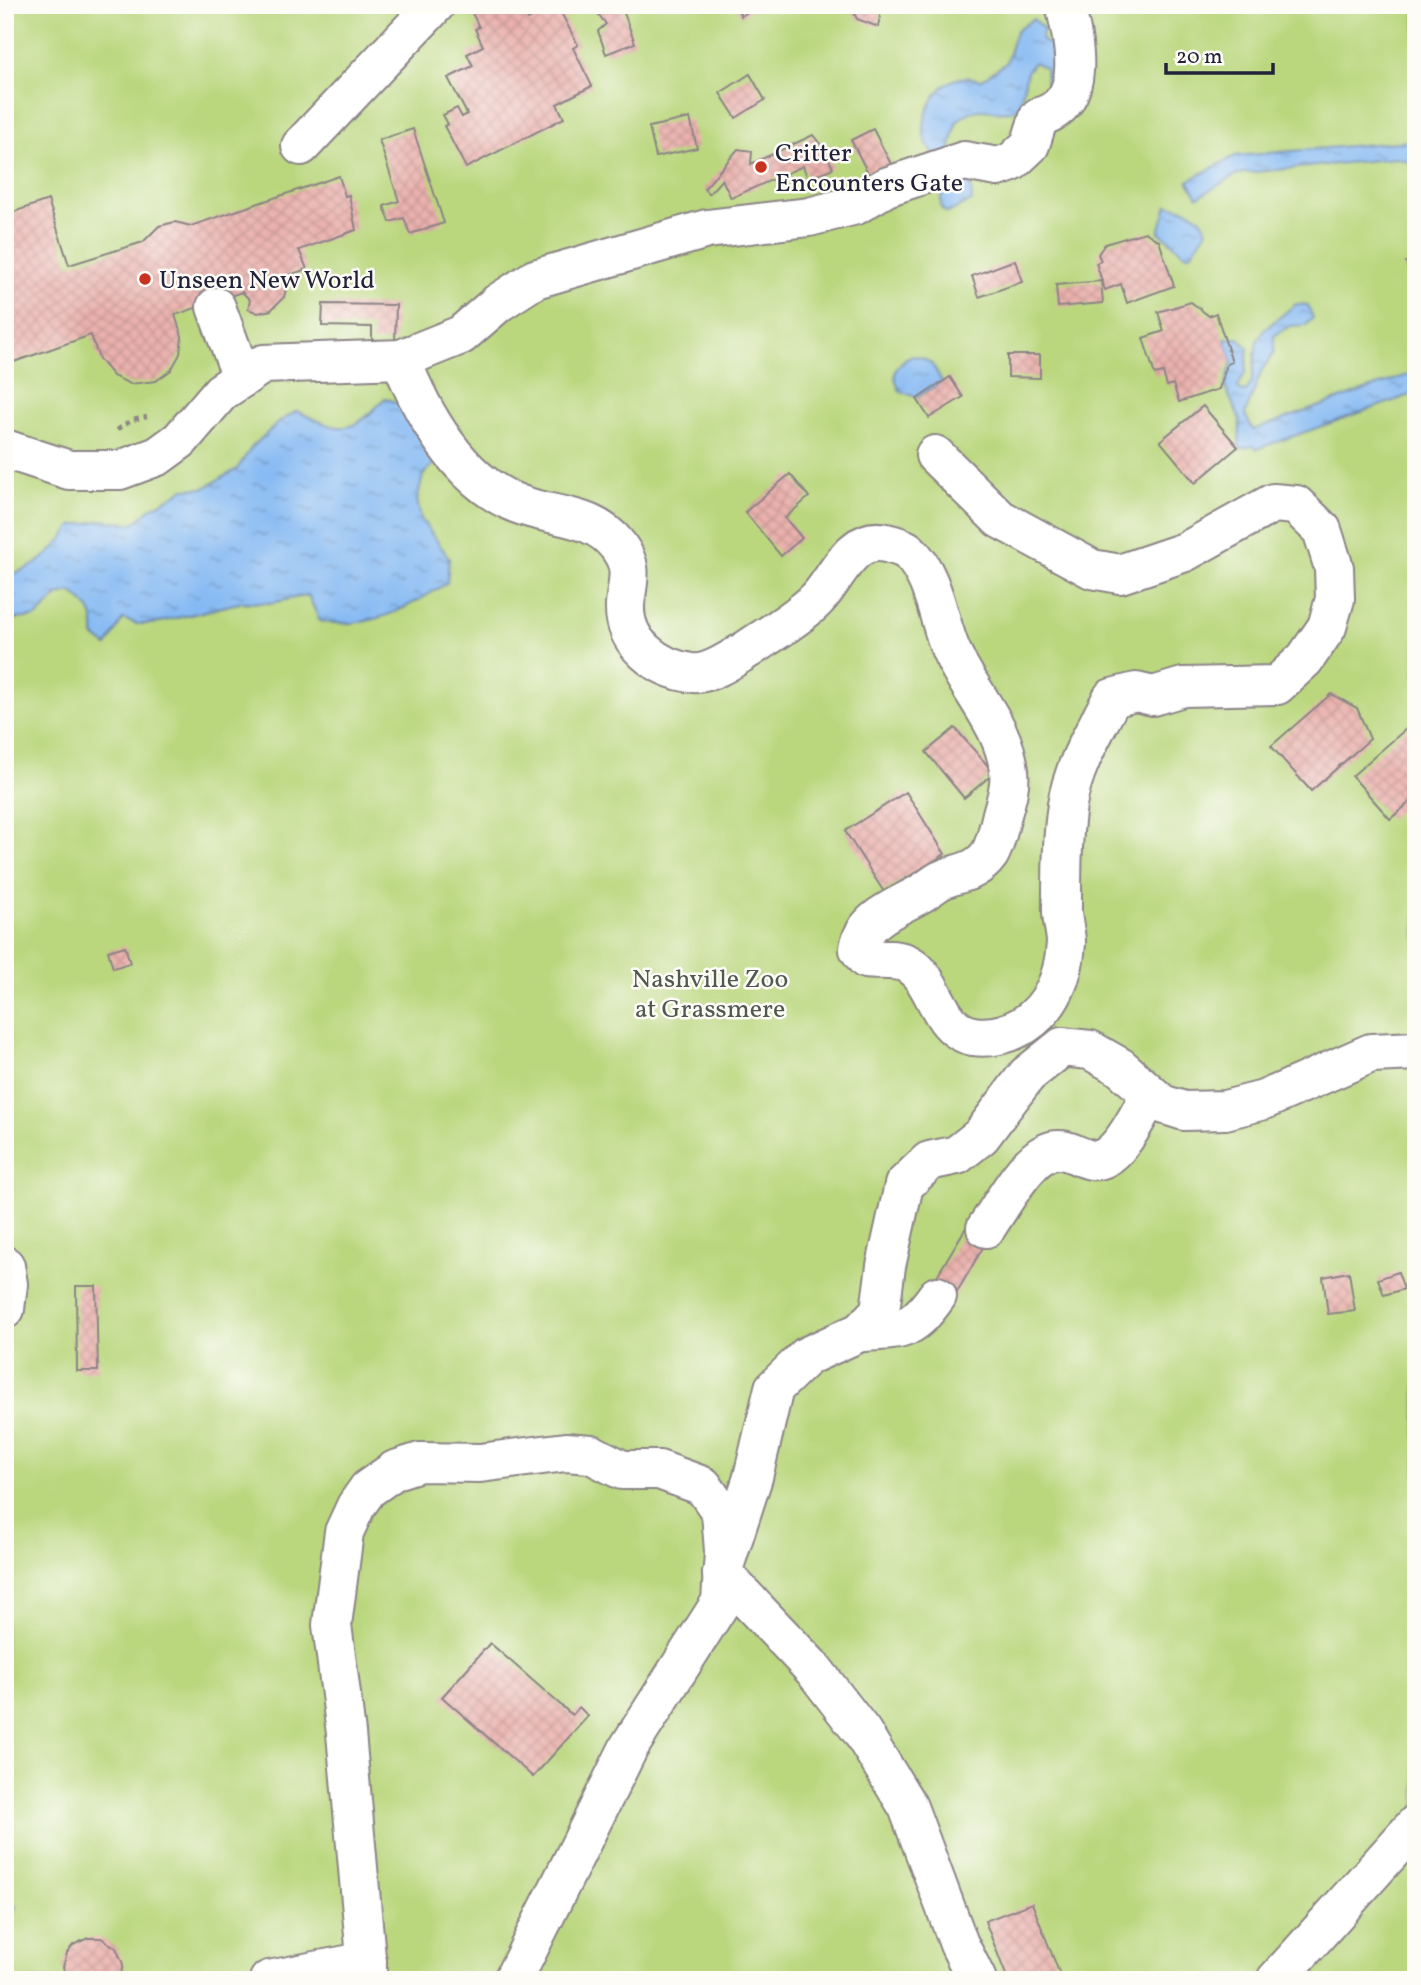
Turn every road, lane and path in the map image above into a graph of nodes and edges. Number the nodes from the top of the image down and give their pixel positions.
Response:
1 (435, 5) edge
2 (1065, 5) edge
3 (301, 146) dead end
4 (216, 307) dead end
5 (401, 359) junction
6 (242, 378) junction
7 (5, 449) edge
8 (935, 455) dead end
9 (1416, 1051) edge
10 (1150, 1095) junction
11 (986, 1228) dead end
12 (5, 1266) edge
13 (937, 1296) dead end
14 (5, 1309) edge
15 (860, 1332) junction
16 (722, 1573) junction
17 (1416, 1824) edge
18 (368, 1970) edge
19 (269, 1980) edge
20 (513, 1980) edge
21 (977, 1980) edge
22 (1276, 1980) edge

1 - 3 lane
2 - 5 lane
4 - 6 lane
5 - 6 lane
5 - 8 lane
6 - 7 lane
9 - 10 lane
10 - 11 lane
10 - 15 lane
12 - 14 lane
13 - 15 lane
15 - 16 lane
16 - 18 lane
16 - 20 lane
16 - 21 lane
17 - 22 lane
18 - 19 lane

